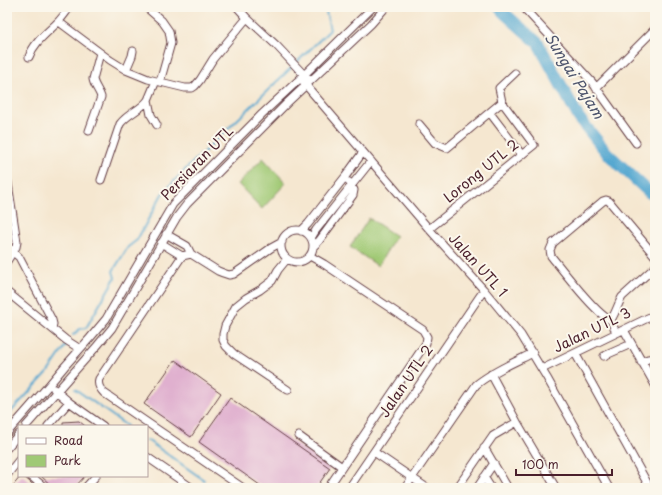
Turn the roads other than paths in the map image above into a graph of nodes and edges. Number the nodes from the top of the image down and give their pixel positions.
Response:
1 (70, 7) edge
2 (146, 7) edge
3 (238, 7) edge
4 (373, 7) edge
5 (386, 7) edge
6 (523, 7) edge
7 (247, 18) junction
8 (59, 22) junction
9 (655, 30) edge
10 (134, 50) dead end
11 (100, 53) junction
12 (29, 57) dead end
13 (126, 70) junction
14 (515, 73) dead end
15 (301, 74) junction
16 (158, 82) junction
17 (308, 83) junction
18 (596, 88) junction
19 (148, 100) junction
20 (502, 102) junction
21 (490, 113) junction
22 (419, 124) dead end
23 (157, 125) dead end
24 (89, 131) dead end
25 (636, 143) dead end
26 (363, 152) junction
27 (522, 155) junction
28 (371, 161) junction
29 (7, 177) edge
30 (345, 177) junction
31 (100, 180) dead end
32 (352, 184) junction
33 (429, 229) junction
34 (301, 231) junction
35 (166, 234) junction
36 (311, 238) junction
37 (282, 242) junction
38 (161, 243) junction
39 (7, 247) edge
40 (313, 247) junction
41 (13, 252) junction
42 (191, 254) junction
43 (182, 256) junction
44 (310, 256) junction
45 (655, 256) edge
46 (287, 259) junction
47 (7, 261) edge
48 (655, 267) edge
49 (484, 290) junction
50 (7, 292) edge
51 (654, 315) dead end
52 (611, 320) junction
53 (52, 328) junction
54 (624, 330) junction
55 (616, 334) junction
56 (631, 344) junction
57 (80, 349) junction
58 (532, 353) junction
59 (575, 353) junction
60 (604, 356) dead end
61 (655, 358) edge
62 (642, 362) junction
63 (542, 369) junction
64 (492, 374) junction
65 (50, 385) junction
66 (655, 385) edge
67 (288, 390) dead end
68 (57, 392) junction
69 (68, 402) junction
70 (517, 422) junction
71 (27, 425) edge
72 (49, 425) edge
73 (102, 425) edge
74 (7, 433) edge
75 (18, 435) edge
76 (299, 436) dead end
77 (7, 448) edge
78 (484, 448) junction
79 (374, 452) junction
80 (148, 458) edge
81 (494, 463) junction
82 (18, 464) edge
83 (342, 467) junction
84 (7, 475) edge
85 (32, 477) edge
86 (95, 477) edge
87 (484, 477) junction
88 (412, 478) junction
89 (45, 488) edge
90 (85, 488) edge
91 (192, 488) edge
92 (243, 488) edge
93 (328, 488) edge
94 (349, 488) edge
95 (405, 488) edge
96 (427, 488) edge
97 (457, 488) edge
98 (477, 488) edge
99 (491, 488) edge
100 (508, 488) edge
101 (556, 488) edge
102 (609, 488) edge
103 (650, 488) edge

1 - 8 street
2 - 16 street
3 - 7 street, Jalan UTL 1
4 - 15 street, Persiaran UTL
5 - 17 street, Persiaran UTL
6 - 18 street
7 - 15 street, Jalan UTL 1
7 - 16 street
8 - 11 street
8 - 12 street
9 - 18 street
10 - 13 street
11 - 13 street
11 - 24 street
13 - 16 street
14 - 20 street
15 - 17 street, Jalan UTL 1
15 - 57 street, Persiaran UTL
16 - 19 street
17 - 26 street, Jalan UTL 1
17 - 35 street, Persiaran UTL
18 - 25 street
19 - 23 street
19 - 31 street
20 - 21 street
20 - 27 street, Lorong UTL 2
21 - 22 street
21 - 27 street
26 - 28 street, Jalan UTL 1
26 - 30 street
27 - 33 street, Lorong UTL 2
28 - 32 street
28 - 33 street, Jalan UTL 1
29 - 41 street
30 - 32 street
30 - 34 street
32 - 36 street
32 - 40 street
33 - 49 street, Jalan UTL 1
34 - 36 street
34 - 37 street
35 - 38 street, Persiaran UTL
35 - 42 street
36 - 40 street
37 - 42 street
37 - 46 street
38 - 43 street
38 - 68 street, Persiaran UTL
39 - 41 street
40 - 44 street
41 - 47 street
41 - 53 street
42 - 43 street
43 - 92 street
44 - 46 street
44 - 83 street
45 - 52 street
46 - 67 street
48 - 52 street
49 - 58 street, Jalan UTL 1
49 - 79 street, Jalan UTL 2
50 - 53 street
51 - 54 street, Jalan UTL 3
52 - 55 street
53 - 57 street
54 - 55 street, Jalan UTL 3
54 - 56 street
55 - 59 street, Jalan UTL 3
56 - 60 street
56 - 62 street
57 - 65 street, Persiaran UTL
58 - 63 street, Jalan UTL 1
58 - 64 street
59 - 63 street, Jalan UTL 3
59 - 103 street
61 - 62 street
62 - 66 street
63 - 102 street, Jalan UTL 1
64 - 70 street
64 - 88 street
65 - 68 street
65 - 74 street, Persiaran UTL
68 - 69 street
68 - 71 street, Persiaran UTL
69 - 72 street
69 - 73 street
70 - 78 street
70 - 101 street
75 - 77 street
76 - 83 street
78 - 81 street
78 - 97 street
79 - 88 street
79 - 94 street, Jalan UTL 2
80 - 91 street
81 - 87 street
81 - 100 street
82 - 84 street
83 - 93 street
85 - 89 street
86 - 90 street
87 - 98 street
87 - 99 street
88 - 95 street
88 - 96 street

